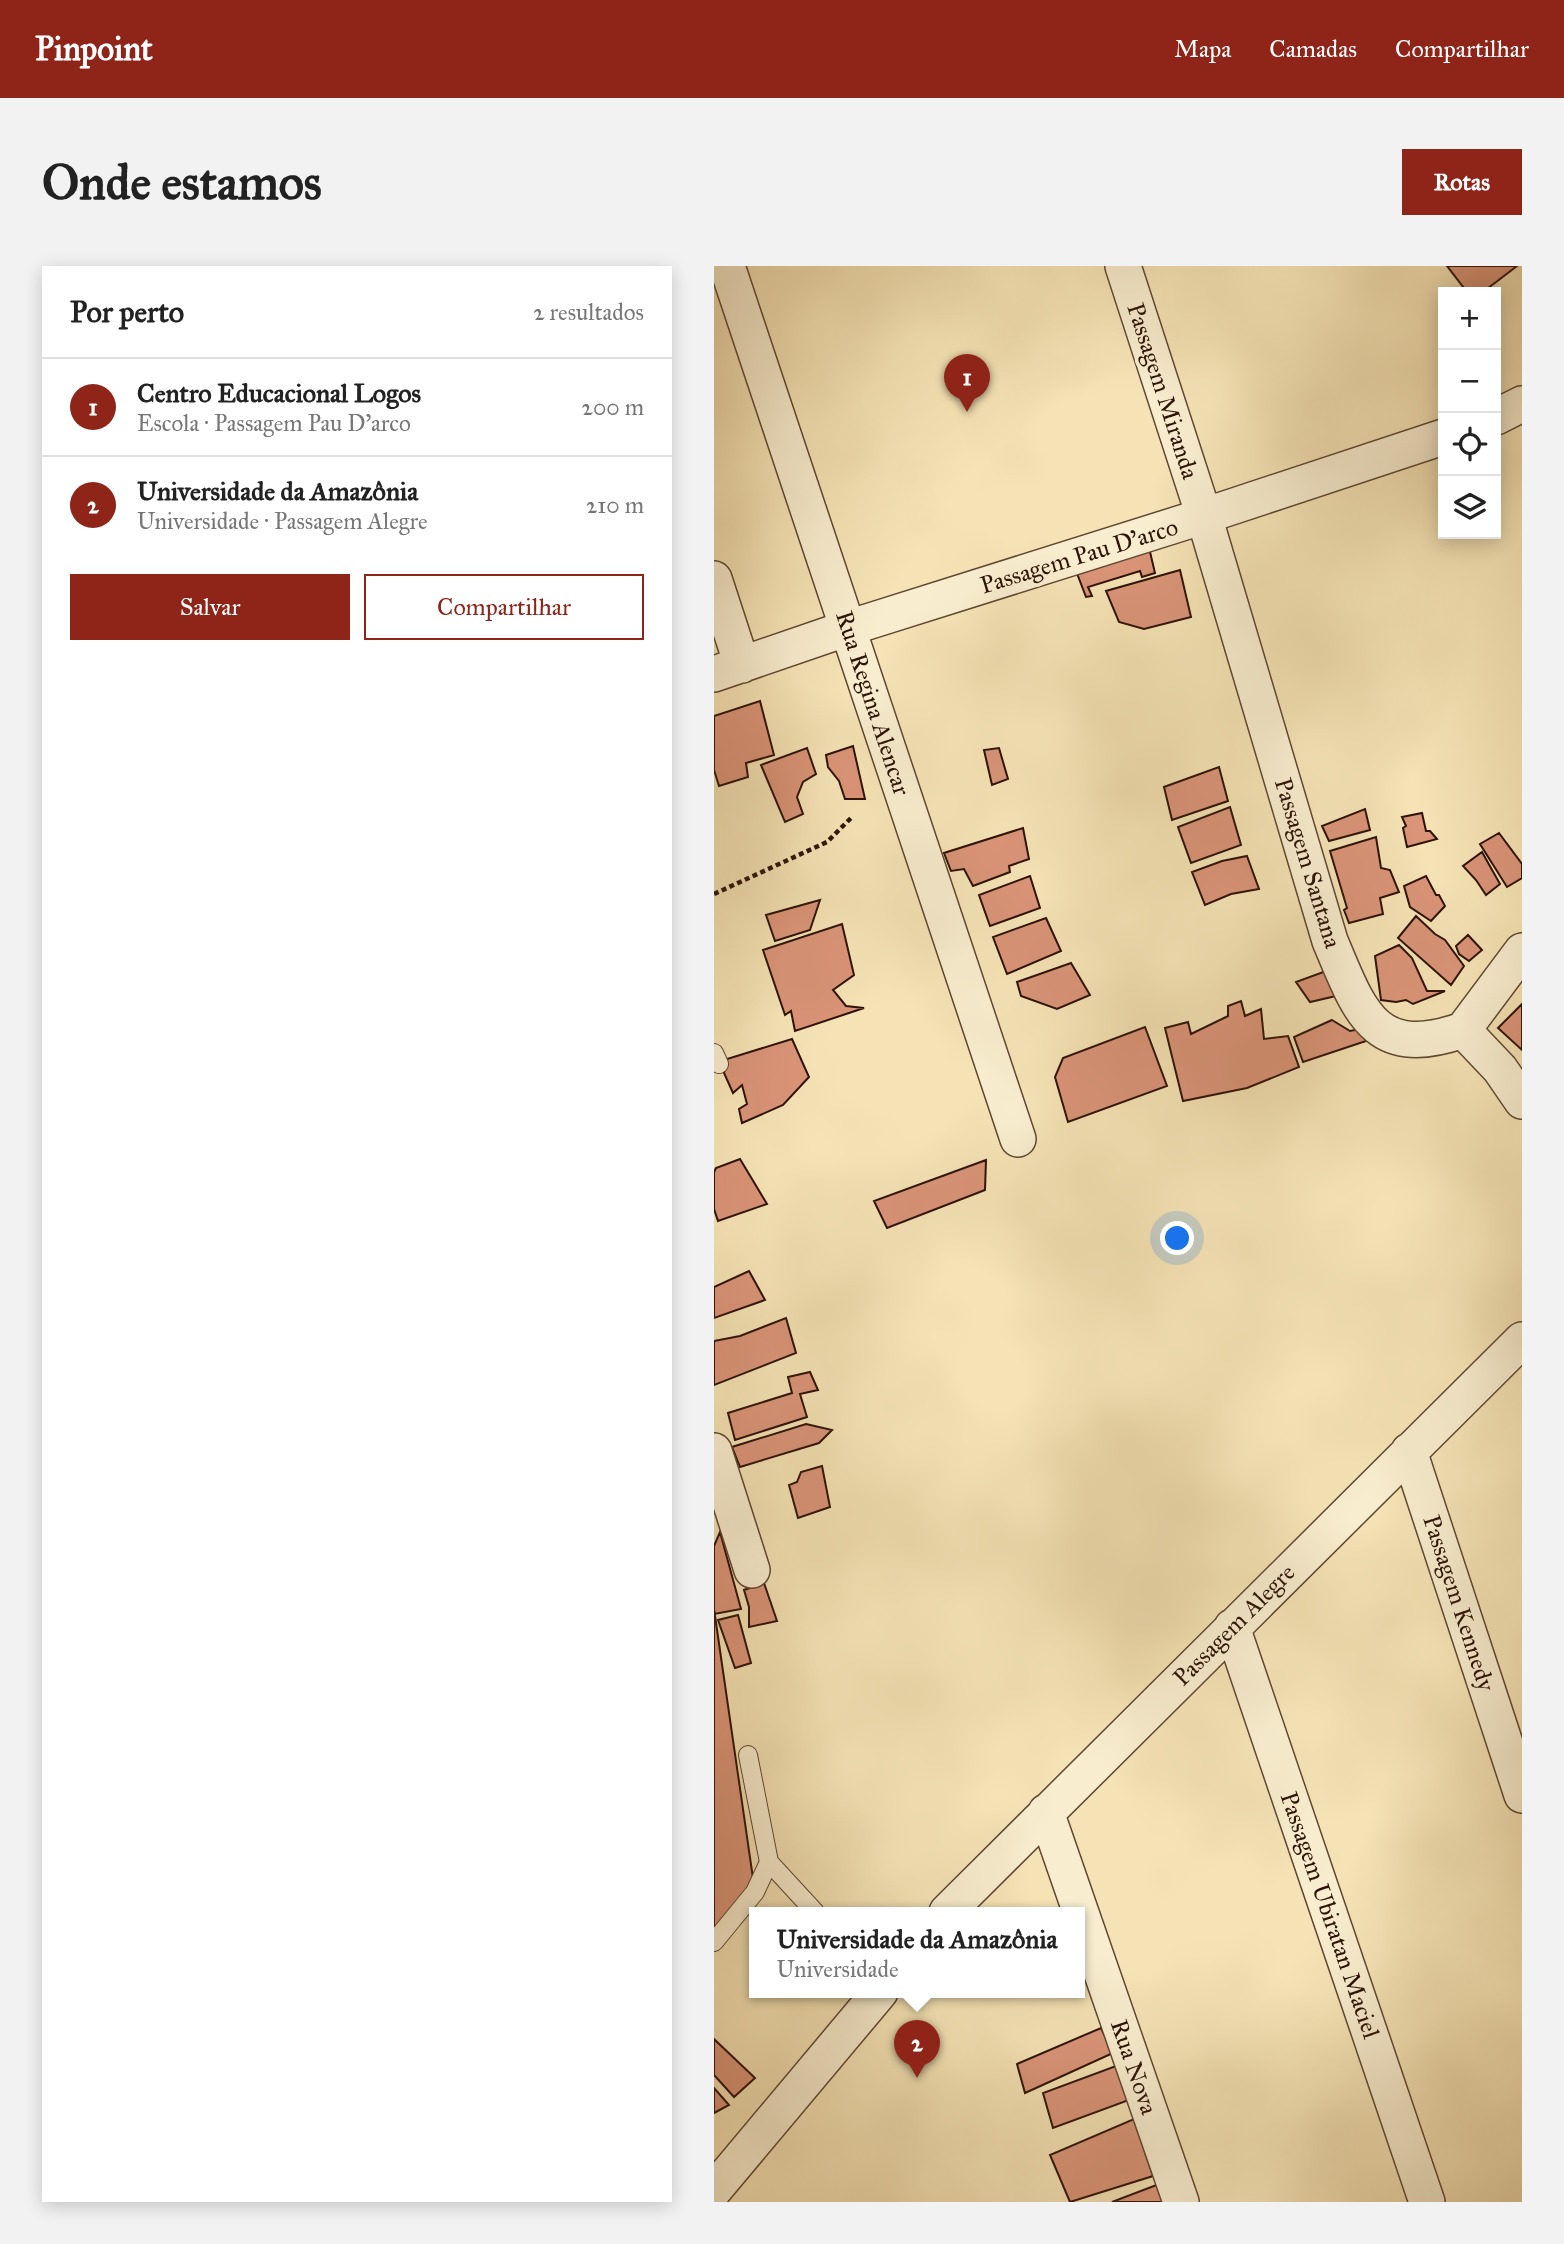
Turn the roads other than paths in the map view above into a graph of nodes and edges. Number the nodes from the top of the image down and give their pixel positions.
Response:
1 (727, 266) edge
2 (1123, 266) edge
3 (1522, 404) edge
4 (1501, 415) edge
5 (1438, 439) edge
6 (1204, 516) junction
7 (714, 579) edge
8 (848, 628) junction
9 (728, 669) edge
10 (1522, 951) edge
11 (1464, 1030) junction
12 (1522, 1101) edge
13 (1018, 1139) dead end
14 (1522, 1340) edge
15 (714, 1451) edge
16 (1409, 1451) junction
17 (752, 1570) dead end
18 (1232, 1627) junction
19 (748, 1755) dead end
20 (1522, 1795) edge
21 (1046, 1812) junction
22 (769, 1862) junction
23 (810, 1907) edge
24 (952, 1907) edge
25 (1079, 1907) edge
26 (1085, 1925) edge
27 (714, 1942) edge
28 (875, 1998) edge
29 (714, 2190) edge
30 (1181, 2202) edge
31 (1427, 2202) edge

1 - 8 street, Rua Regina Alencar
2 - 6 street, Passagem Miranda
3 - 4 street
5 - 6 street, Passagem Pau D'arco
6 - 8 street, Passagem Pau D'arco
6 - 11 street, Passagem Santana
7 - 9 street
8 - 9 street, Passagem Pau D'arco
8 - 13 street, Rua Regina Alencar
10 - 11 street
11 - 12 street
14 - 16 street, Passagem Alegre
15 - 17 street
16 - 18 street, Passagem Alegre
16 - 20 street, Passagem Kennedy
18 - 21 street, Passagem Alegre
18 - 31 street, Passagem Ubiratan Maciel
19 - 22 lane
21 - 24 street, Passagem Alegre
21 - 25 street, Rua Nova
22 - 23 lane
22 - 27 lane
26 - 30 street, Rua Nova
28 - 29 street

